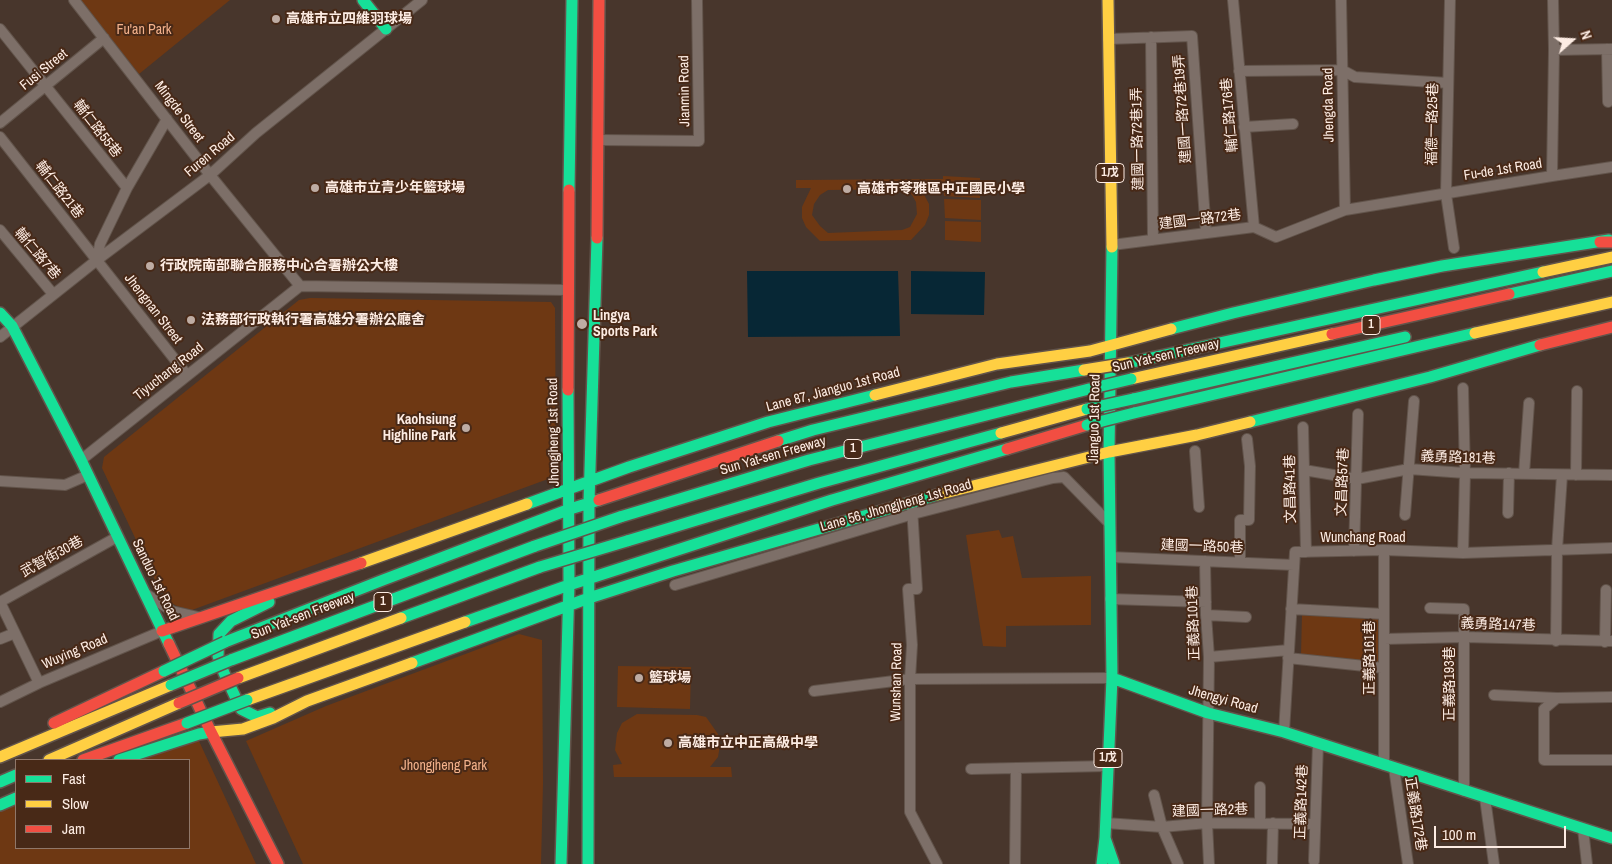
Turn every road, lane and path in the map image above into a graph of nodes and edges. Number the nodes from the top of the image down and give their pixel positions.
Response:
1 (74, 0) edge
2 (363, 0) edge
3 (422, 0) edge
4 (572, 0) edge
5 (599, 0) edge
6 (698, 0) edge
7 (1108, 0) edge
8 (1233, 0) edge
9 (1341, 0) edge
10 (1450, 0) edge
11 (1553, 0) edge
12 (0, 29) edge
13 (386, 29) junction
14 (1151, 37) junction
15 (104, 38) junction
16 (1108, 39) junction
17 (1610, 49) edge
18 (1554, 50) junction
19 (1342, 70) junction
20 (1240, 72) junction
21 (1448, 83) junction
22 (46, 86) junction
23 (1608, 102) dead end
24 (167, 118) junction
25 (0, 123) edge
26 (1293, 124) dead end
27 (1244, 127) junction
28 (0, 137) edge
29 (599, 140) junction
30 (1612, 167) edge
31 (210, 174) junction
32 (1552, 176) junction
33 (127, 188) junction
34 (1446, 194) junction
35 (1345, 210) junction
36 (1254, 227) junction
37 (0, 230) edge
38 (1206, 233) junction
39 (1152, 240) junction
40 (1612, 241) edge
41 (1112, 245) junction
42 (1454, 248) dead end
43 (1612, 257) edge
44 (97, 260) junction
45 (1612, 270) edge
46 (300, 286) junction
47 (567, 290) junction
48 (53, 294) junction
49 (1612, 295) edge
50 (1612, 302) edge
51 (0, 313) edge
52 (12, 326) junction
53 (1612, 327) edge
54 (1440, 330) dead end
55 (1420, 334) dead end
56 (0, 337) edge
57 (1111, 346) junction
58 (187, 375) junction
59 (1463, 388) dead end
60 (1577, 392) dead end
61 (1414, 400) dead end
62 (1529, 403) dead end
63 (1358, 414) dead end
64 (1303, 427) dead end
65 (1247, 440) dead end
66 (1195, 451) dead end
67 (1109, 452) junction
68 (81, 460) junction
69 (1304, 470) junction
70 (1409, 470) junction
71 (1465, 473) junction
72 (1509, 473) junction
73 (1524, 474) junction
74 (1612, 474) edge
75 (88, 475) junction
76 (1562, 475) junction
77 (1576, 475) junction
78 (1357, 479) junction
79 (0, 481) edge
80 (590, 482) junction
81 (570, 488) junction
82 (589, 502) junction
83 (912, 502) junction
84 (1198, 507) dead end
85 (570, 509) junction
86 (1508, 513) dead end
87 (912, 514) junction
88 (1406, 514) dead end
89 (1110, 524) junction
90 (117, 537) junction
91 (1612, 548) edge
92 (1384, 550) junction
93 (1557, 550) junction
94 (1354, 551) junction
95 (1306, 552) junction
96 (1463, 553) junction
97 (1110, 557) junction
98 (1205, 561) junction
99 (1240, 562) junction
100 (1294, 565) junction
101 (350, 567) junction
102 (589, 579) junction
103 (569, 585) junction
104 (675, 585) dead end
105 (1606, 590) dead end
106 (144, 592) junction
107 (589, 598) junction
108 (1110, 599) junction
109 (0, 602) edge
110 (1206, 602) junction
111 (568, 605) junction
112 (1430, 608) dead end
113 (1291, 609) junction
114 (1384, 614) junction
115 (1206, 615) junction
116 (201, 617) junction
117 (1246, 617) dead end
118 (162, 631) junction
119 (15, 633) junction
120 (1464, 637) junction
121 (0, 639) edge
122 (1384, 640) junction
123 (1556, 641) junction
124 (1609, 642) edge
125 (1289, 654) junction
126 (1209, 657) junction
127 (1384, 668) junction
128 (1112, 678) junction
129 (910, 679) junction
130 (39, 683) junction
131 (814, 692) dead end
132 (1494, 695) dead end
133 (1612, 697) edge
134 (1557, 698) junction
135 (307, 701) junction
136 (0, 702) edge
137 (1208, 713) junction
138 (212, 732) junction
139 (1284, 732) junction
140 (1318, 744) junction
141 (0, 748) edge
142 (0, 757) edge
143 (51, 759) edge
144 (86, 759) edge
145 (122, 759) edge
146 (1612, 760) edge
147 (1108, 766) junction
148 (1389, 767) junction
149 (971, 769) dead end
150 (1016, 769) junction
151 (15, 775) edge
152 (0, 782) edge
153 (15, 786) edge
154 (1260, 786) dead end
155 (1464, 792) junction
156 (0, 793) edge
157 (1154, 795) dead end
158 (15, 798) edge
159 (1485, 798) junction
160 (0, 805) edge
161 (1106, 823) junction
162 (1207, 823) junction
163 (1260, 823) junction
164 (1273, 824) junction
165 (1315, 824) junction
166 (1162, 827) junction
167 (1583, 829) junction
168 (1105, 838) junction
169 (1612, 838) edge
170 (1314, 862) dead end
171 (278, 864) edge
172 (561, 864) edge
173 (588, 864) edge
174 (937, 864) edge
175 (1015, 864) edge
176 (1102, 864) edge
177 (1114, 864) edge
178 (1178, 864) edge
179 (1209, 864) edge
180 (1272, 864) edge
181 (1408, 864) edge
182 (1494, 864) edge
183 (1588, 864) edge

1 - 15 street, Mingde Street
2 - 13 main road
3 - 13 street, Furen Road
4 - 47 main road, Jhongjheng 1st Road
5 - 29 main road
6 - 29 street, Jianmin Road
7 - 16 main road, Jianguo 1st Road / 1戊
8 - 20 street, 輔仁路176巷
9 - 19 street, Jhengda Road
10 - 21 street, 福德一路25巷
11 - 18 street, Fu-de 1st Road
12 - 22 street, 輔仁路55巷
13 - 31 street, Furen Road
14 - 16 street, 建國一路72巷19弄
14 - 38 street, 建國一路72巷19弄
14 - 39 street, 建國一路72巷1弄
15 - 22 street, Fusi Street
15 - 24 street, Mingde Street
16 - 41 main road, Jianguo 1st Road / 1戊
17 - 18 street
17 - 23 street
18 - 32 street, Fu-de 1st Road
19 - 20 street
19 - 21 street
19 - 35 street, Jhengda Road
20 - 27 street, 輔仁路176巷
21 - 34 street, 福德一路25巷
22 - 25 street, Fusi Street
22 - 33 street, 輔仁路55巷
24 - 31 street, Mingde Street
24 - 33 street
26 - 27 street
27 - 36 street, 輔仁路176巷
28 - 44 street, 輔仁路21巷
29 - 80 main road
30 - 32 street
31 - 44 street, Furen Road
31 - 46 street, Mingde Street
32 - 34 street, Fu-de 1st Road
33 - 44 street
34 - 35 street, Fu-de 1st Road
34 - 42 street, 福德一路25巷
35 - 36 street, 建國一路72巷
36 - 38 street, 建國一路72巷
37 - 48 street, 輔仁路7巷
38 - 39 street, 建國一路72巷
39 - 41 street, 建國一路72巷
40 - 57 main road, Lane 87, Jianguo 1st Road
41 - 57 main road, Jianguo 1st Road / 1戊
43 - 82 main road, bridge
44 - 48 street, Furen Road
44 - 58 street, Jhengnan Street
45 - 142 main road, Sun Yat-sen Freeway / 1, bridge
46 - 47 street
46 - 58 street, Tiyuchang Road
47 - 81 main road, Jhongjheng 1st Road
48 - 52 street, Furen Road
49 - 54 main road
50 - 102 main road, bridge
51 - 52 main road, Sanduo 1st Road
52 - 56 street, Furen Road
52 - 68 main road, Sanduo 1st Road
53 - 67 main road
55 - 143 main road, 1, bridge
57 - 67 main road, Jianguo 1st Road / 1戊
57 - 80 main road, Lane 87, Jianguo 1st Road
58 - 68 street, Tiyuchang Road
59 - 71 street
60 - 77 street
61 - 70 street
62 - 73 street
63 - 78 street, 文昌路57巷
64 - 69 street, 文昌路41巷
65 - 99 street
66 - 84 street
67 - 83 main road
67 - 89 main road, Jianguo 1st Road / 1戊
68 - 75 main road, Sanduo 1st Road
69 - 78 street, 義勇路181巷
69 - 95 street, 文昌路41巷
70 - 71 street, 義勇路181巷
70 - 78 street, 義勇路181巷
70 - 88 street
71 - 72 street, 義勇路181巷
71 - 96 street
72 - 73 street, 義勇路181巷
72 - 86 street
73 - 76 street, 義勇路181巷
74 - 77 street, 義勇路181巷
75 - 79 street
75 - 90 main road, Sanduo 1st Road
76 - 77 street, 義勇路181巷
76 - 93 street
78 - 94 street, 文昌路57巷
80 - 81 main road, Lane 87, Jianguo 1st Road
80 - 82 main road
81 - 85 main road, Jhongjheng 1st Road
81 - 101 main road, Lane 87, Jianguo 1st Road
82 - 85 main road
82 - 102 main road
83 - 87 street, Wunshan Road
83 - 107 main road
85 - 103 main road, Jhongjheng 1st Road
85 - 141 main road, bridge
87 - 89 street, Lane 56, Jhongjheng 1st Road
87 - 104 street, Lane 56, Jhongjheng 1st Road
87 - 129 street, Wunshan Road
89 - 97 main road, Jianguo 1st Road / 1戊
90 - 106 main road, Sanduo 1st Road
90 - 109 street, 武智街30巷
91 - 93 street, Wunchang Road
92 - 94 street, Wunchang Road
92 - 96 street, Wunchang Road
92 - 114 street, 正義路161巷
93 - 96 street, Wunchang Road
93 - 123 street
94 - 95 street, Wunchang Road
95 - 100 street, Wunchang Road
97 - 98 street, 建國一路50巷
97 - 108 main road, Jianguo 1st Road / 1戊
98 - 99 street, 建國一路50巷
98 - 110 street, 正義路101巷
99 - 100 street, 建國一路50巷
100 - 113 street
101 - 116 main road
101 - 135 main road
102 - 103 main road
102 - 107 main road
103 - 111 main road, Jhongjheng 1st Road
103 - 144 main road, bridge
105 - 124 street
106 - 116 street
106 - 118 main road, Sanduo 1st Road
107 - 111 main road
107 - 173 main road
108 - 110 street
108 - 128 main road, Jianguo 1st Road / 1戊
109 - 119 street
110 - 115 street, 正義路101巷
111 - 135 main road
111 - 172 main road, Jhongjheng 1st Road
112 - 120 street, 正義路193巷
113 - 114 street
113 - 125 street
114 - 122 street, 正義路161巷
115 - 117 street
115 - 126 street, 正義路101巷
116 - 118 main road
118 - 130 street, Wuying Road
118 - 138 main road, Sanduo 1st Road
119 - 121 street
119 - 130 street
120 - 122 street, 義勇路147巷
120 - 123 street, 義勇路147巷
120 - 155 street, 正義路193巷
122 - 127 street, 正義路161巷
123 - 124 street, 義勇路147巷
125 - 126 street
125 - 127 street
125 - 139 street
126 - 137 street, 正義路101巷
127 - 148 street, 正義路161巷
128 - 129 street, Jhengyi Road
128 - 137 main road, Jhengyi Road
128 - 147 main road, Jianguo 1st Road / 1戊
129 - 131 street, Jhengyi Road
129 - 174 street, Wunshan Road
130 - 136 street, Wuying Road
132 - 134 street
133 - 134 street
134 - 146 street
135 - 138 main road
137 - 139 main road, Jhengyi Road
137 - 162 street, 正義路101巷
138 - 145 main road
138 - 171 main road, Sanduo 1st Road
139 - 140 main road, Jhengyi Road
140 - 148 main road, Jhengyi Road
140 - 165 street, 正義路142巷
147 - 150 street
147 - 161 main road, Jianguo 1st Road / 1戊
148 - 155 main road, Jhengyi Road
148 - 181 street, 正義路172巷
149 - 150 street
150 - 175 street
151 - 152 main road
153 - 156 main road
154 - 163 street
155 - 159 main road, Jhengyi Road
157 - 166 street
158 - 160 main road
159 - 167 main road, Jhengyi Road
159 - 182 street
161 - 166 street, 建國一路2巷
161 - 168 main road, Jianguo 1st Road / 1戊
162 - 163 street, 建國一路2巷
162 - 166 street, 建國一路2巷
162 - 179 street, 正義路101巷
163 - 164 street, 建國一路2巷
164 - 165 street, 建國一路2巷
164 - 180 street
165 - 170 street, 正義路142巷
166 - 178 street
167 - 169 main road, Jhengyi Road
167 - 183 street
168 - 176 main road, 1戊
168 - 177 main road

